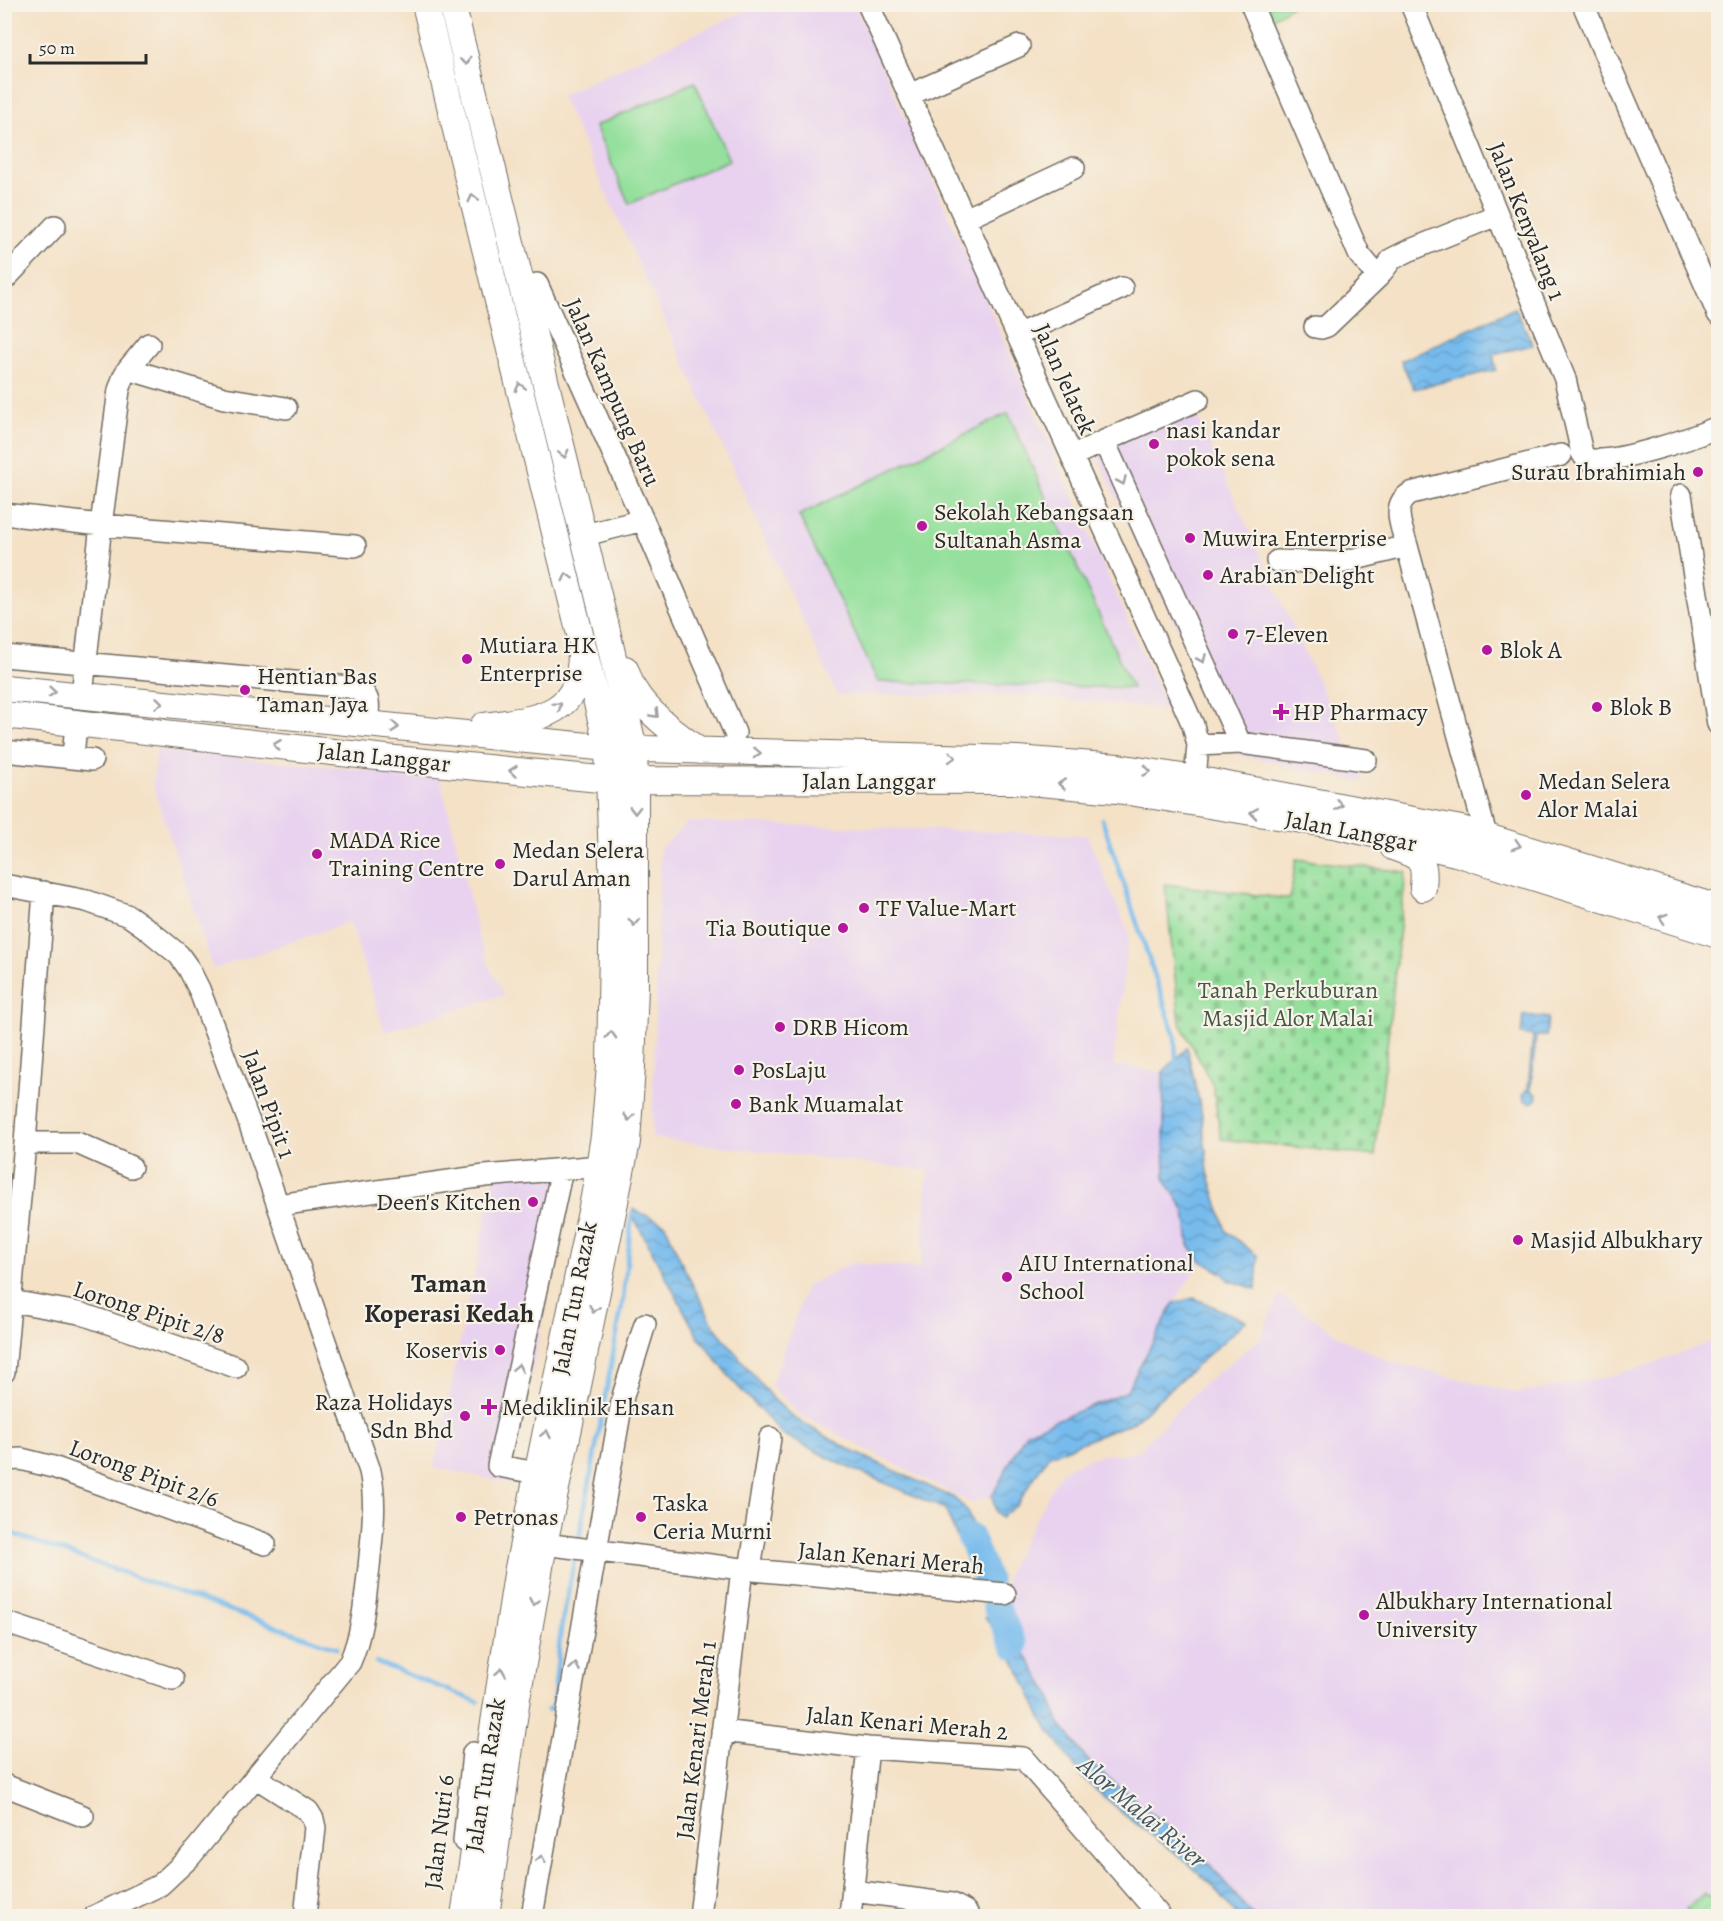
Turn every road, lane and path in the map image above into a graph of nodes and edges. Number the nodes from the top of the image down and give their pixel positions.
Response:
1 (424, 4) edge
2 (452, 4) edge
3 (868, 4) edge
4 (1251, 4) edge
5 (1411, 4) edge
6 (1583, 4) edge
7 (1019, 46) dead end
8 (909, 95) junction
9 (1074, 168) dead end
10 (1497, 215) junction
11 (965, 219) junction
12 (56, 226) dead end
13 (1378, 277) junction
14 (4, 280) edge
15 (537, 284) dead end
16 (1122, 288) dead end
17 (1719, 314) edge
18 (1315, 327) dead end
19 (1017, 335) junction
20 (150, 344) dead end
21 (128, 369) junction
22 (1198, 400) dead end
23 (286, 408) dead end
24 (1719, 427) edge
25 (1104, 441) junction
26 (1561, 455) dead end
27 (1071, 456) junction
28 (1681, 495) dead end
29 (4, 514) edge
30 (643, 520) junction
31 (100, 525) junction
32 (585, 535) junction
33 (355, 546) dead end
34 (1407, 546) junction
35 (1277, 561) dead end
36 (606, 627) junction
37 (581, 633) junction
38 (4, 656) edge
39 (88, 684) junction
40 (4, 688) edge
41 (4, 714) edge
42 (87, 723) junction
43 (366, 724) junction
44 (1719, 724) edge
45 (441, 732) junction
46 (735, 733) dead end
47 (1240, 743) junction
48 (1198, 745) junction
49 (608, 748) junction
50 (634, 749) junction
51 (4, 751) edge
52 (699, 751) junction
53 (1366, 760) dead end
54 (1195, 779) junction
55 (623, 781) junction
56 (1339, 826) junction
57 (1486, 835) junction
58 (4, 885) edge
59 (1424, 888) dead end
60 (44, 892) junction
61 (1719, 908) edge
62 (1719, 935) edge
63 (26, 1143) junction
64 (600, 1166) junction
65 (131, 1167) dead end
66 (562, 1169) junction
67 (278, 1205) junction
68 (11, 1301) junction
69 (645, 1324) dead end
70 (236, 1367) dead end
71 (4, 1372) edge
72 (770, 1438) dead end
73 (4, 1460) edge
74 (537, 1473) junction
75 (533, 1543) junction
76 (265, 1544) dead end
77 (595, 1551) junction
78 (746, 1570) junction
79 (1005, 1594) dead end
80 (4, 1622) edge
81 (173, 1679) dead end
82 (722, 1731) junction
83 (868, 1748) junction
84 (473, 1753) dead end
85 (479, 1775) junction
86 (255, 1776) junction
87 (4, 1785) edge
88 (83, 1816) dead end
89 (853, 1891) junction
90 (95, 1917) edge
91 (305, 1917) edge
92 (455, 1917) edge
93 (464, 1917) edge
94 (486, 1917) edge
95 (531, 1917) edge
96 (700, 1917) edge
97 (850, 1917) edge
98 (969, 1917) edge
99 (1160, 1917) edge

37 -> 1 main road
2 -> 32 main road
3 - 8 street, Jalan Jelatek
4 - 13 street
5 - 10 street, Jalan Kenyalang 1
6 - 17 street
7 - 8 street
8 - 11 street, Jalan Jelatek
9 - 11 street
10 - 13 street
10 - 24 street, Jalan Kenyalang 1
11 - 19 street, Jalan Jelatek
12 - 14 street
13 - 18 street
15 - 30 street, Jalan Kampung Baru
16 - 19 street
19 - 27 street, Jalan Jelatek
20 - 21 street
21 - 23 street
21 - 31 street
22 - 25 street
25 - 27 street
25 -> 47 street
26 - 34 street
27 - 48 street, Jalan Jelatek
28 - 44 street
29 - 31 street
30 - 32 street, Jalan Kampung Baru
30 - 46 street, Jalan Kampung Baru
31 - 33 street
31 - 39 street
32 - 36 main road
34 - 35 street
34 - 57 street
36 - 50 main road
36 -> 52 main road
45 -> 37 main road
37 - 49 main road
38 - 39 street
40 -> 39 main road, Jalan Langgar
39 - 42 main road
39 -> 43 main road, Jalan Langgar
39 - 43 street
41 - 42 main road, Jalan Langgar
42 - 51 street
55 -> 42 main road, Jalan Langgar
43 -> 45 main road, Jalan Langgar
45 - 49 main road, Jalan Langgar
47 - 48 street
47 - 53 street
48 - 54 street, Jalan Jelatek
49 - 50 main road, Jalan Langgar
49 - 55 main road
50 - 52 main road, Jalan Langgar
50 - 55 main road
52 -> 54 main road, Jalan Langgar
54 -> 57 main road, Jalan Langgar
56 -> 55 main road, Jalan Langgar
64 -> 55 main road, Jalan Tun Razak
55 -> 75 main road, Jalan Tun Razak
56 - 59 main road
62 -> 56 main road, Jalan Langgar
57 -> 61 main road, Jalan Langgar
58 - 60 street, Jalan Pipit 1
60 - 63 street
60 - 67 street, Jalan Pipit 1
63 - 65 street
63 - 68 street
64 - 66 street
74 -> 64 main road, Jalan Tun Razak
66 - 67 street
74 -> 66 street
67 - 86 street, Jalan Pipit 1
68 - 70 street, Lorong Pipit 2/8
68 - 71 street
69 - 77 street
72 - 78 street, Jalan Kenari Merah 1
73 - 76 street, Lorong Pipit 2/6
74 - 75 main road, Jalan Tun Razak
75 - 77 street, Jalan Kenari Merah
85 -> 75 main road, Jalan Tun Razak
75 -> 94 main road, Jalan Tun Razak
77 - 78 street, Jalan Kenari Merah
95 -> 77 street
78 - 79 street, Jalan Kenari Merah
78 - 82 street, Jalan Kenari Merah 1
80 - 81 street
82 - 83 street, Jalan Kenari Merah 2
82 - 96 street, Jalan Kenari Merah 1
83 - 89 street
83 - 99 street, Jalan Kenari Merah 2
84 - 85 street, Jalan Nuri 6
85 - 92 street, Jalan Nuri 6
85 - 93 main road, Jalan Tun Razak
86 - 90 street, Jalan Pipit 1
86 - 91 street
87 - 88 street
89 - 97 street
89 - 98 street

